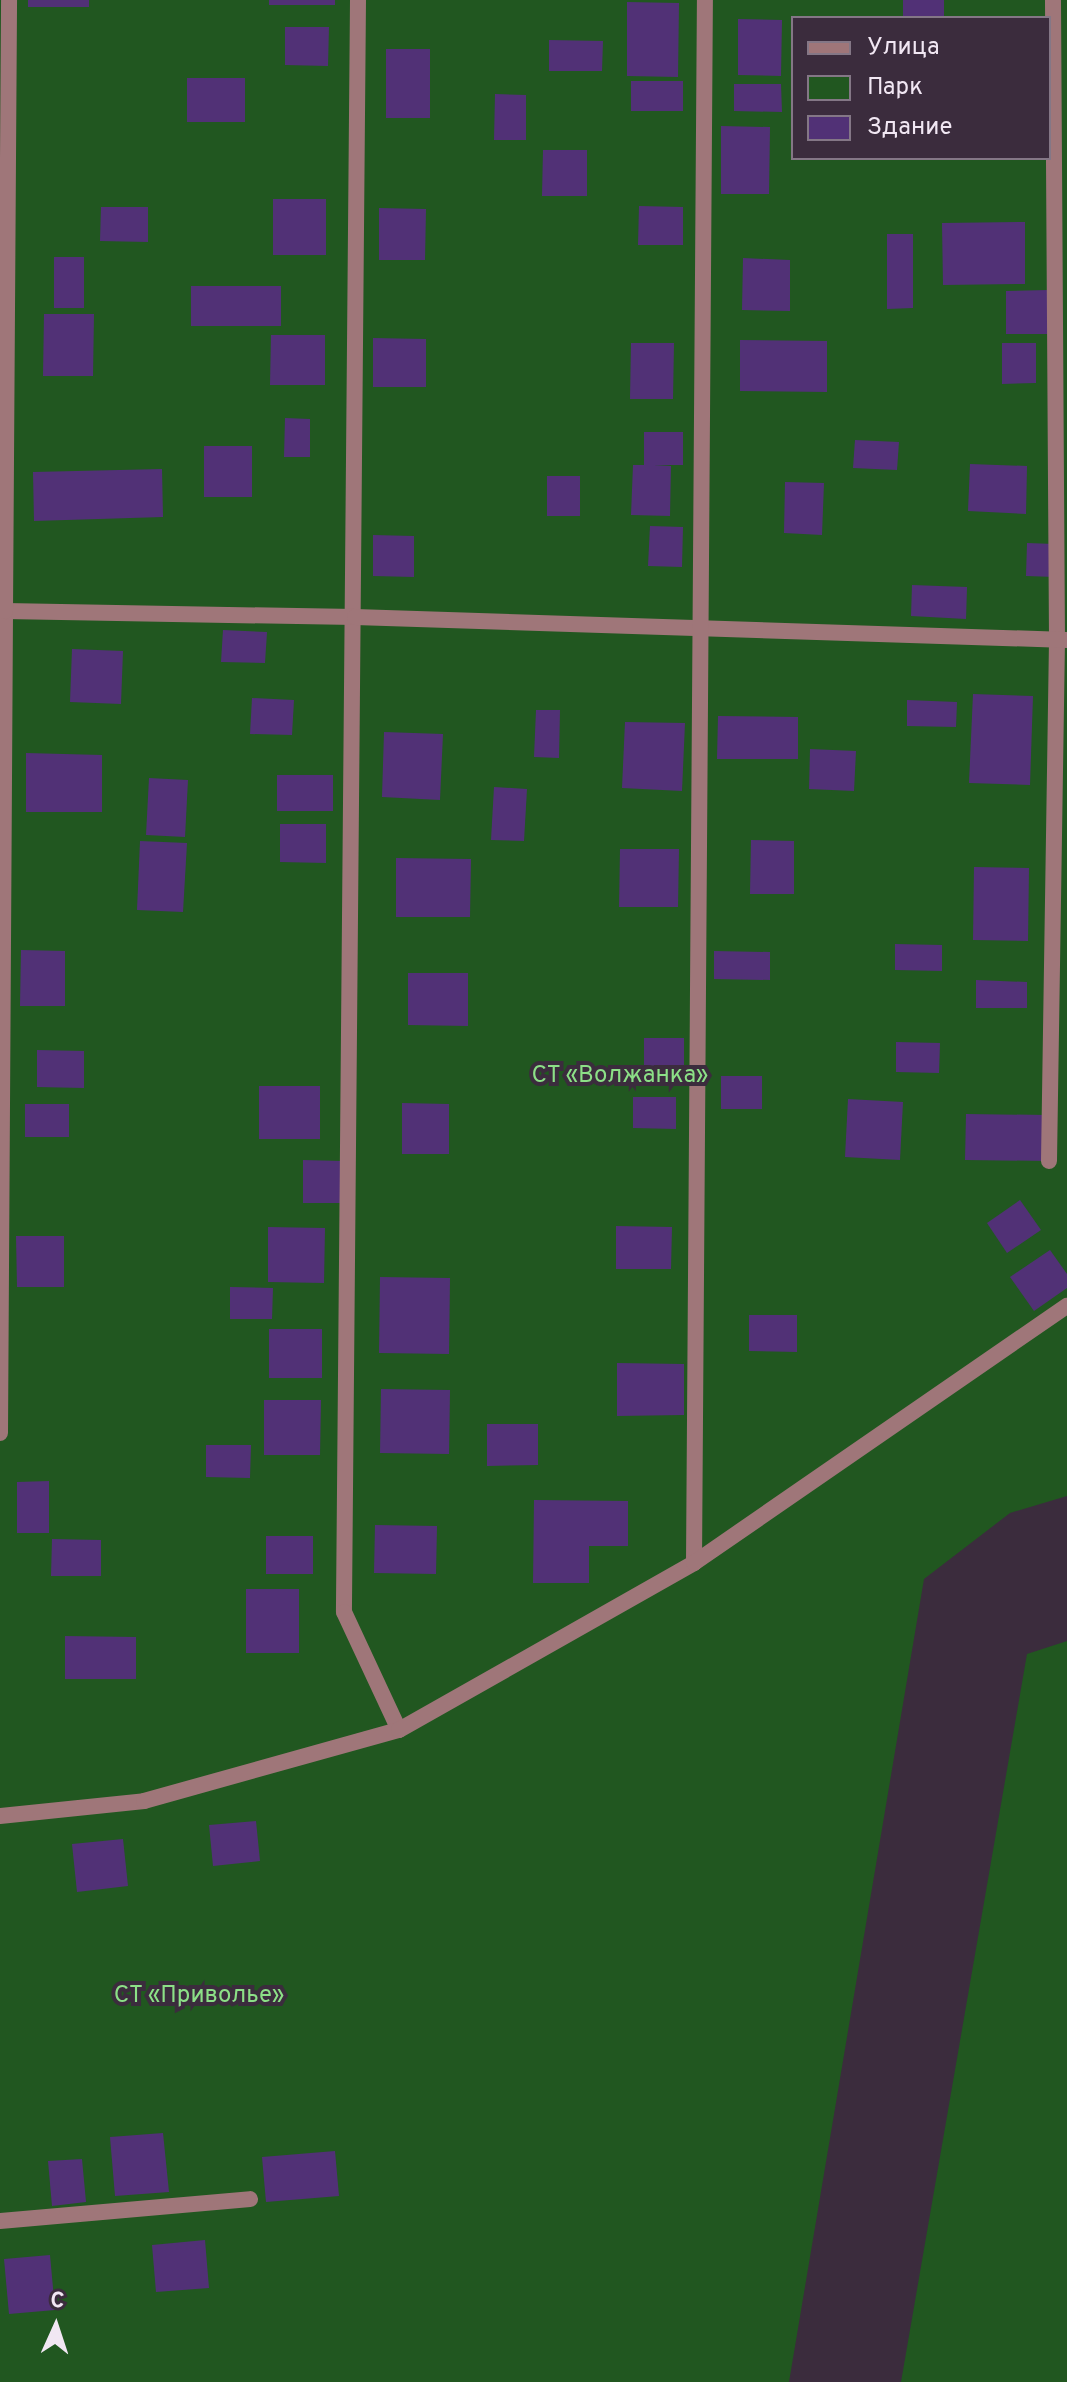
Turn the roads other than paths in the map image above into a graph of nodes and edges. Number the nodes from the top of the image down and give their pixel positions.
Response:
1 (9, 0) edge
2 (358, 0) edge
3 (705, 0) edge
4 (1053, 0) edge
5 (2, 611) edge
6 (355, 617) junction
7 (699, 628) junction
8 (1062, 640) edge
9 (1049, 1161) dead end
10 (1067, 1306) edge
11 (0, 1433) edge
12 (694, 1563) junction
13 (399, 1730) junction
14 (0, 1816) edge
15 (250, 2199) dead end
16 (0, 2221) edge

1 - 5 street
2 - 6 street
3 - 7 street
4 - 8 street
5 - 6 street
5 - 11 street
6 - 7 street
6 - 13 street
7 - 8 street
7 - 12 street
8 - 9 street
10 - 12 street
12 - 13 street
13 - 14 street
15 - 16 street

